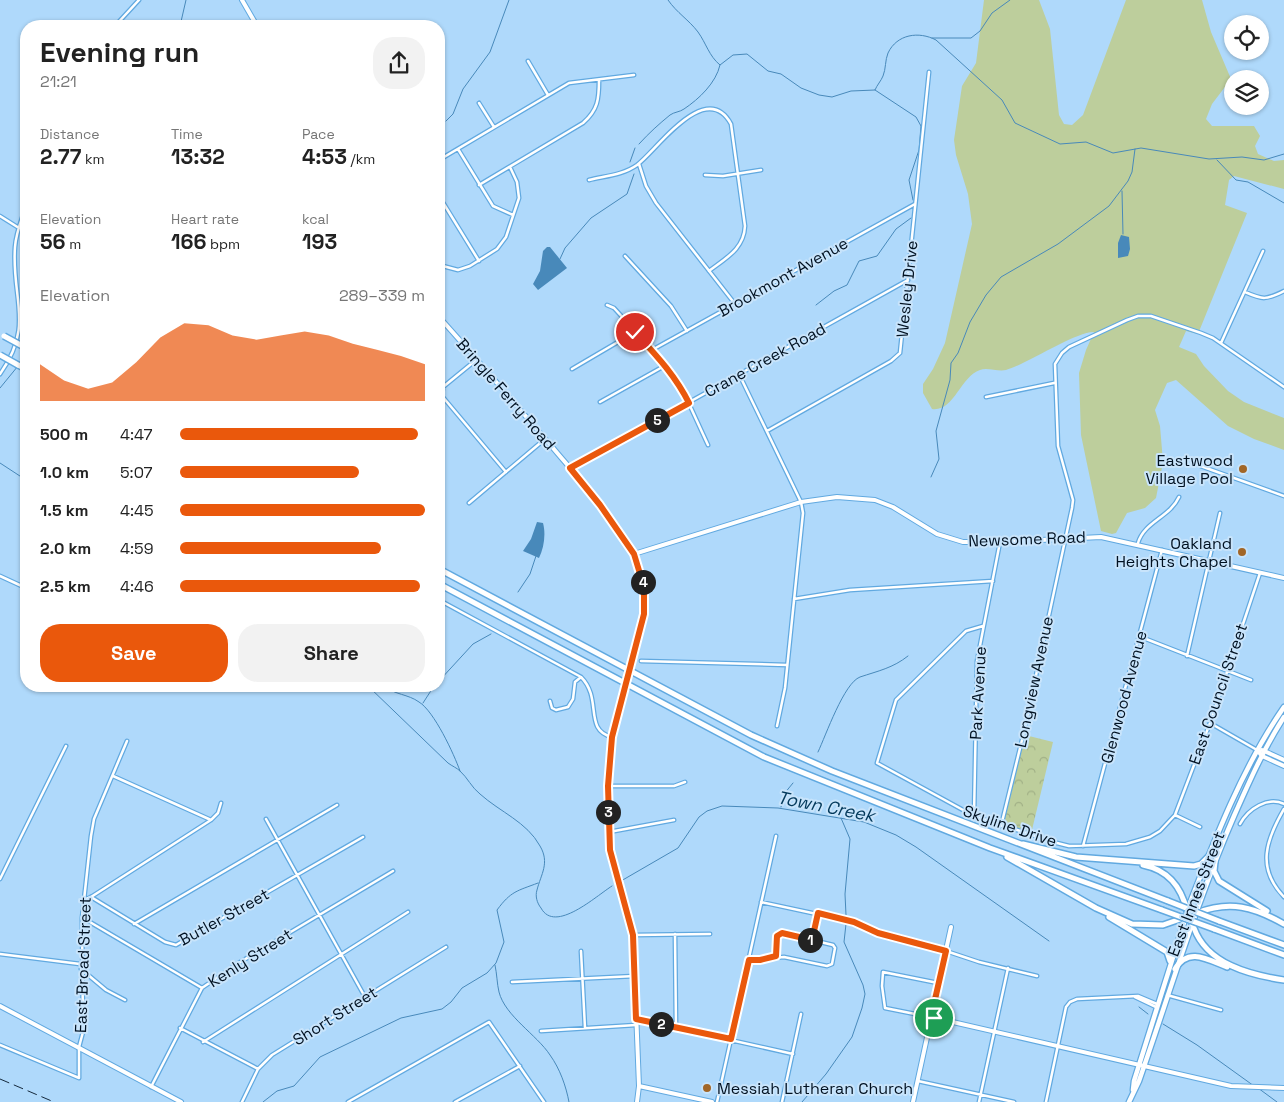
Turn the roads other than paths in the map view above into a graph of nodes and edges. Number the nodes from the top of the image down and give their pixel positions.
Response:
1 (139, 0) edge
2 (242, 0) edge
3 (121, 20) edge
4 (254, 20) edge
5 (528, 62) dead end
6 (929, 72) dead end
7 (634, 75) dead end
8 (599, 80) junction
9 (548, 94) junction
10 (479, 103) dead end
11 (494, 127) junction
12 (458, 149) junction
13 (445, 157) edge
14 (638, 164) junction
15 (509, 167) junction
16 (761, 170) dead end
17 (738, 174) junction
18 (705, 175) dead end
19 (588, 180) dead end
20 (479, 185) junction
21 (915, 204) junction
22 (445, 206) edge
23 (513, 215) junction
24 (0, 216) edge
25 (20, 222) edge
26 (18, 228) junction
27 (1263, 251) dead end
28 (625, 256) dead end
29 (479, 260) junction
30 (445, 267) edge
31 (709, 271) junction
32 (908, 280) junction
33 (1284, 291) edge
34 (1245, 292) junction
35 (735, 304) junction
36 (606, 305) dead end
37 (445, 324) edge
38 (687, 331) junction
39 (635, 332) junction
40 (2, 335) edge
41 (1221, 344) junction
42 (20, 345) edge
43 (652, 350) junction
44 (0, 355) edge
45 (477, 359) junction
46 (20, 365) edge
47 (666, 365) junction
48 (572, 370) dead end
49 (1, 372) edge
50 (739, 374) junction
51 (1054, 383) junction
52 (445, 385) edge
53 (1284, 387) edge
54 (986, 396) dead end
55 (445, 401) edge
56 (600, 402) dead end
57 (689, 403) junction
58 (767, 431) junction
59 (545, 439) junction
60 (708, 444) dead end
61 (1196, 464) dead end
62 (570, 468) junction
63 (506, 472) junction
64 (1284, 496) edge
65 (1178, 497) dead end
66 (801, 502) junction
67 (469, 503) dead end
68 (1220, 513) dead end
69 (1066, 537) junction
70 (1000, 542) junction
71 (1138, 543) junction
72 (1162, 549) junction
73 (634, 554) junction
74 (1208, 559) junction
75 (445, 572) edge
76 (1260, 572) junction
77 (0, 576) edge
78 (1284, 578) edge
79 (993, 582) junction
80 (20, 585) edge
81 (445, 587) edge
82 (794, 599) junction
83 (445, 603) edge
84 (983, 626) junction
85 (1140, 636) junction
86 (1187, 656) junction
87 (641, 661) dead end
88 (787, 664) junction
89 (1227, 671) junction
90 (581, 677) junction
91 (1251, 680) dead end
92 (550, 701) dead end
93 (1284, 707) edge
94 (1284, 718) edge
95 (1210, 723) junction
96 (777, 726) dead end
97 (612, 737) junction
98 (127, 741) dead end
99 (66, 746) dead end
100 (1258, 751) junction
101 (1263, 754) junction
102 (1284, 760) edge
103 (1284, 766) edge
104 (113, 776) junction
105 (685, 782) dead end
106 (608, 786) junction
107 (221, 803) dead end
108 (337, 804) dead end
109 (1284, 804) edge
110 (1284, 809) edge
111 (1175, 815) junction
112 (974, 816) junction
113 (266, 819) dead end
114 (211, 820) junction
115 (674, 820) dead end
116 (1240, 824) dead end
117 (1001, 826) junction
118 (1200, 827) dead end
119 (608, 832) junction
120 (776, 836) dead end
121 (363, 837) dead end
122 (277, 840) junction
123 (1006, 840) junction
124 (1083, 846) junction
125 (990, 848) junction
126 (1209, 856) junction
127 (1105, 859) junction
128 (1215, 862) junction
129 (393, 871) dead end
130 (297, 876) junction
131 (0, 879) edge
132 (92, 897) junction
133 (1284, 897) edge
134 (84, 900) junction
135 (761, 902) junction
136 (1086, 902) junction
137 (408, 912) dead end
138 (818, 913) junction
139 (321, 915) junction
140 (1190, 916) junction
141 (82, 918) junction
142 (1284, 923) edge
143 (134, 924) junction
144 (951, 927) dead end
145 (674, 934) junction
146 (710, 934) dead end
147 (633, 935) junction
148 (812, 940) junction
149 (1284, 945) edge
150 (446, 947) dead end
151 (581, 951) dead end
152 (946, 951) junction
153 (341, 953) junction
154 (0, 954) edge
155 (1284, 955) edge
156 (776, 956) junction
157 (749, 960) junction
158 (1170, 961) junction
159 (81, 964) junction
160 (1008, 968) junction
161 (81, 969) junction
162 (1175, 969) junction
163 (635, 976) junction
164 (1037, 976) dead end
165 (1263, 976) junction
166 (582, 979) junction
167 (1284, 980) edge
168 (512, 982) dead end
169 (938, 983) junction
170 (202, 988) junction
171 (1167, 994) junction
172 (365, 997) junction
173 (124, 1000) dead end
174 (1156, 1005) junction
175 (0, 1006) edge
176 (1221, 1010) dead end
177 (802, 1014) dead end
178 (931, 1017) junction
179 (636, 1019) junction
180 (636, 1025) junction
181 (180, 1028) junction
182 (585, 1028) junction
183 (676, 1028) junction
184 (541, 1031) dead end
185 (995, 1032) junction
186 (731, 1039) junction
187 (203, 1042) junction
188 (0, 1044) edge
189 (79, 1046) junction
190 (1057, 1046) junction
191 (793, 1054) junction
192 (520, 1066) junction
193 (1141, 1066) junction
194 (258, 1069) junction
195 (917, 1081) junction
196 (639, 1086) junction
197 (151, 1087) junction
198 (1283, 1088) edge
199 (981, 1094) junction
200 (181, 1102) edge
201 (242, 1102) edge
202 (348, 1102) edge
203 (455, 1102) edge
204 (544, 1102) edge
205 (637, 1102) edge
206 (712, 1102) edge
207 (718, 1102) edge
208 (782, 1102) edge
209 (913, 1102) edge
210 (979, 1102) edge
211 (1014, 1102) edge
212 (1046, 1102) edge
213 (1129, 1102) edge

1 - 3 street
2 - 4 street
5 - 9 street
6 - 21 street, Wesley Drive
7 - 8 street
8 - 9 street
8 - 15 street
9 - 11 street
10 - 11 street
11 - 12 street
12 - 13 street
12 - 20 street
14 - 17 street
14 - 19 street
14 - 31 street
15 - 20 street
15 - 23 street
16 - 17 street
17 - 18 street
17 - 31 street
20 - 23 street
21 - 32 street, Wesley Drive
21 - 35 street, Brookmont Avenue
22 - 29 street
23 - 29 street
24 - 26 street
25 - 26 street
26 - 49 street
27 - 34 street
28 - 38 street
29 - 30 street
31 - 35 street
32 - 50 street, Crane Creek Road
32 - 58 street, Wesley Drive
33 - 34 street
34 - 41 street
35 - 38 street, Brookmont Avenue
36 - 39 street
37 - 45 street, Bringle Ferry Road
38 - 43 street, Brookmont Avenue
39 - 43 street
39 - 48 street
40 - 42 highway, bridge
41 - 51 street, Longview Avenue
41 - 53 street, Longview Avenue
43 - 47 street
44 - 46 highway, bridge
45 - 52 street
45 - 59 street, Bringle Ferry Road
47 - 56 street
47 - 57 street
50 - 57 street, Crane Creek Road
50 - 58 street
51 - 54 street
51 - 69 street, Longview Avenue
55 - 63 street
57 - 60 street
57 - 62 street, Crane Creek Road
58 - 66 street
59 - 62 street, Bringle Ferry Road
59 - 63 street
61 - 64 street
62 - 73 street, Bringle Ferry Road
63 - 67 street
65 - 71 street
66 - 70 street, Newsome Road
66 - 73 street, Newsome Road
66 - 82 street
68 - 74 street
69 - 70 street, Newsome Road
69 - 71 street, Newsome Road
69 - 117 street, Longview Avenue
70 - 79 street, Park Avenue
71 - 72 street, Newsome Road
72 - 74 street, Newsome Road
72 - 85 street, Glenwood Avenue
73 - 97 street, Bringle Ferry Road, bridge
74 - 76 street, Newsome Road
74 - 86 street
75 - 123 highway
76 - 78 street, Newsome Road
76 - 89 street, East Council Street
77 - 80 street
79 - 82 street
79 - 84 street, Park Avenue
81 - 125 highway
82 - 88 street
83 - 90 street
84 - 112 street, Park Avenue
84 - 112 street, Skyline Drive
85 - 86 street
85 - 124 street, Glenwood Avenue
86 - 89 street
87 - 88 street
88 - 96 street
89 - 91 street
89 - 95 street, East Council Street
90 - 92 street
90 - 97 street
93 - 100 main road, East Innes Street
94 - 101 main road, East Innes Street
95 - 100 street
95 - 111 street, East Council Street
97 - 106 street, Bringle Ferry Road
98 - 104 street, East Broad Street
99 - 131 street
100 - 101 street
100 - 126 main road, East Innes Street
101 - 102 street
101 - 103 street
101 - 128 main road, East Innes Street
104 - 114 street
104 - 134 street, East Broad Street
105 - 106 street
106 - 119 street, Bringle Ferry Road
107 - 114 street
108 - 122 street
109 - 116 street
110 - 133 street
111 - 118 street
111 - 124 street, Skyline Drive
112 - 117 street, Skyline Drive
113 - 122 street
114 - 132 street
115 - 119 street
117 - 124 street, Skyline Drive
119 - 147 street, Bringle Ferry Road
120 - 135 street
121 - 130 street, Butler Street
122 - 130 street
122 - 143 street
123 - 127 highway
123 - 149 highway, bridge
125 - 136 highway
125 - 155 highway, bridge
126 - 127 highway
126 - 140 main road, East Innes Street
127 - 140 highway
128 - 140 main road, East Innes Street
128 - 142 highway
129 - 139 street, Kenly Street
130 - 139 street
130 - 143 street, Butler Street
132 - 134 street
132 - 143 street, Butler Street
134 - 141 street, East Broad Street
135 - 138 street
135 - 157 street
136 - 140 highway
136 - 158 highway
137 - 153 street
138 - 148 street
138 - 152 street
139 - 153 street
139 - 170 street, Kenly Street
140 - 142 highway
140 - 158 main road, East Innes Street
140 - 162 main road, East Innes Street
140 - 165 highway
141 - 159 street, East Broad Street
141 - 170 street
144 - 152 street
145 - 146 street
145 - 147 street
145 - 183 street
147 - 163 street, Bringle Ferry Road
148 - 156 street
148 - 156 street
150 - 172 street, Short Street
151 - 166 street
152 - 160 street
152 - 169 street
153 - 172 street
153 - 187 street
154 - 159 street
156 - 157 street
157 - 186 street
158 - 174 main road, East Innes Street
159 - 161 street, East Broad Street
160 - 164 street
160 - 185 street
161 - 173 street
161 - 189 street, East Broad Street
162 - 165 highway
162 - 171 main road, East Innes Street
163 - 166 street
163 - 179 street, Bringle Ferry Road
165 - 167 highway
166 - 168 street
166 - 182 street
169 - 178 street
169 - 178 street
170 - 181 street, Kenly Street
171 - 176 street
171 - 193 main road, East Innes Street
172 - 194 street, Short Street
174 - 190 street
174 - 193 main road, East Innes Street
175 - 189 street
177 - 191 street
178 - 185 street
178 - 195 street
179 - 180 street, Bringle Ferry Road
179 - 183 street
180 - 182 street
180 - 196 street, Bringle Ferry Road
181 - 187 street
181 - 197 street, Kenly Street
182 - 184 street
183 - 186 street
185 - 190 street
185 - 199 street
186 - 191 street
186 - 207 street
187 - 194 street
188 - 189 street, East Broad Street
189 - 197 street
190 - 193 street
190 - 212 street
191 - 208 street
192 - 202 street
192 - 203 street
192 - 204 street
193 - 198 street
193 - 213 main road, East Innes Street
194 - 201 street, Short Street
195 - 199 street
195 - 209 street
196 - 205 street, Bringle Ferry Road
196 - 206 street
197 - 200 street
199 - 210 street
199 - 211 street

